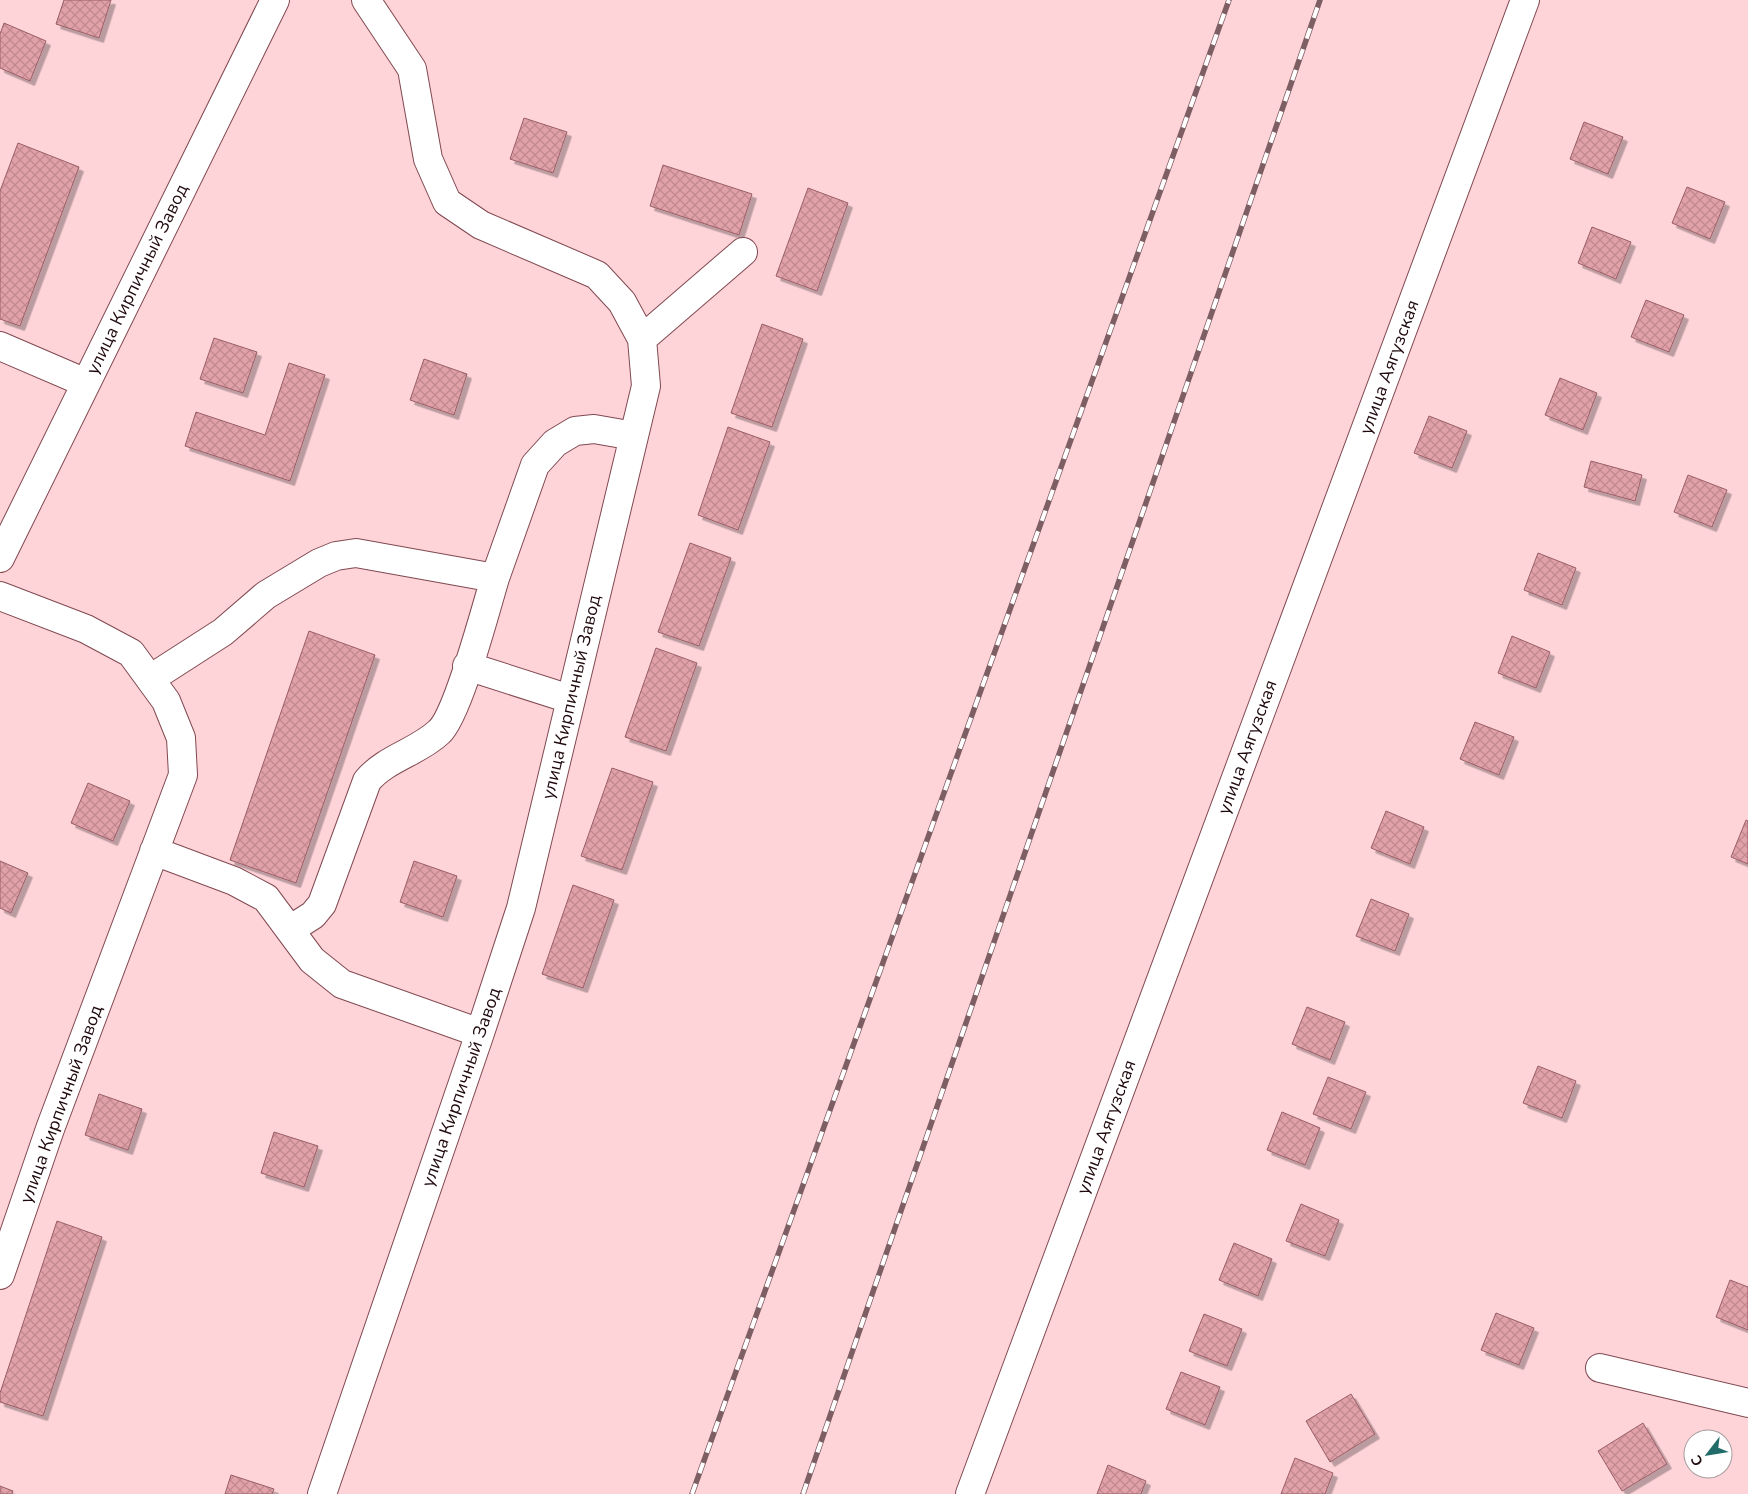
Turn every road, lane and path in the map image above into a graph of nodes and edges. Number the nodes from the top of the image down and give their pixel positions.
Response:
1 (275, 0) edge
2 (366, 0) edge
3 (1525, 0) edge
4 (742, 252) dead end
5 (642, 338) junction
6 (0, 346) edge
7 (86, 382) junction
8 (634, 436) junction
9 (0, 558) edge
10 (495, 578) junction
11 (0, 596) edge
12 (468, 666) junction
13 (150, 679) junction
14 (570, 699) junction
15 (154, 851) junction
16 (291, 929) junction
17 (480, 1033) junction
18 (0, 1275) edge
19 (1600, 1368) dead end
20 (1748, 1403) edge
21 (322, 1494) edge
22 (970, 1494) edge

1 - 7 street, улица Кирпичный Завод
2 - 5 street, улица Кирпичный Завод
3 - 22 street, улица Аягузская
4 - 5 street
5 - 8 street, улица Кирпичный Завод
6 - 7 street
7 - 9 street, улица Кирпичный Завод
8 - 10 street
8 - 14 street, улица Кирпичный Завод
10 - 12 street
10 - 13 street
11 - 13 street, улица Кирпичный Завод
12 - 14 street
12 - 16 street
13 - 15 street, улица Кирпичный Завод
14 - 17 street, улица Кирпичный Завод
15 - 16 street
15 - 18 street, улица Кирпичный Завод
16 - 17 street
17 - 21 street, улица Кирпичный Завод
19 - 20 street

